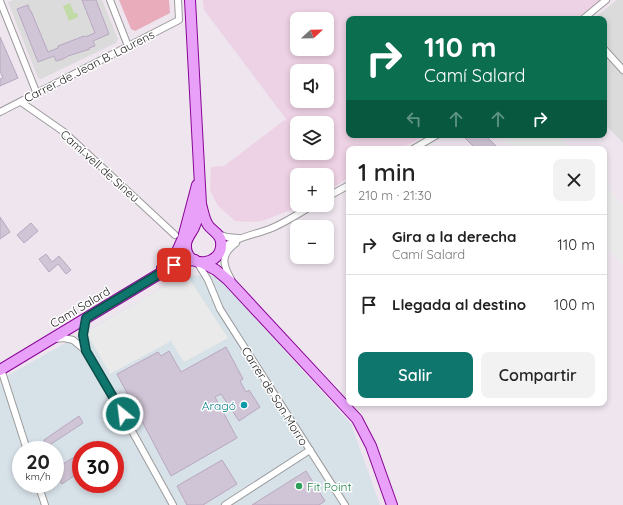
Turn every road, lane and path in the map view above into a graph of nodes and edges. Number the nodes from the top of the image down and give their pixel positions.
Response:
1 (3, 0) edge
2 (110, 0) edge
3 (178, 0) edge
4 (190, 0) edge
5 (606, 0) edge
6 (0, 1) edge
7 (587, 16) edge
8 (128, 46) junction
9 (607, 53) edge
10 (623, 70) edge
11 (37, 94) junction
12 (21, 102) junction
13 (0, 112) edge
14 (432, 138) edge
15 (417, 146) edge
16 (200, 175) junction
17 (346, 187) edge
18 (334, 193) edge
19 (201, 204) junction
20 (301, 212) edge
21 (193, 231) junction
22 (214, 232) junction
23 (175, 235) dead end
24 (250, 235) junction
25 (242, 238) junction
26 (186, 248) junction
27 (220, 251) junction
28 (198, 262) junction
29 (174, 265) junction
30 (151, 280) junction
31 (228, 280) junction
32 (236, 289) junction
33 (86, 318) junction
34 (49, 341) junction
35 (86, 351) junction
36 (1, 370) edge
37 (24, 441) edge
38 (310, 450) junction
39 (41, 493) edge
40 (45, 505) edge
41 (173, 505) edge
42 (225, 505) edge
43 (345, 505) edge
44 (392, 505) edge

1 - 6 street
2 - 8 street
3 - 8 street, Carrer de Jean B. Laurens
4 - 16 main road
5 - 7 street
6 - 11 street
8 - 11 street, Carrer de Jean B. Laurens
9 - 10 street
11 - 12 street, Carrer de Jean B. Laurens
12 - 13 street, Carrer de Jean B. Laurens
12 - 23 street, Camí vell de Sineu
14 - 15 street
16 - 19 main road
16 - 30 main road
17 - 18 street
19 - 21 main road
19 - 22 main road
20 - 24 street
21 - 22 main road
21 - 26 main road
22 - 25 street
22 - 27 main road
24 - 25 street
24 - 32 street
25 - 27 street
26 - 28 main road
26 - 29 main road, Camí Salard
27 - 28 main road
27 - 31 main road
28 - 29 main road, Camí Salard
28 - 31 main road
28 - 38 street, Carrer de Son Morro
29 - 30 main road, Camí Salard
30 - 33 main road, Camí Salard
31 - 32 main road
32 - 44 main road
33 - 34 main road, Camí Salard
33 - 35 street
34 - 35 street
34 - 36 main road, Camí Salard
35 - 41 street
36 - 37 street
38 - 42 street
38 - 43 street, Carrer de Son Morro
39 - 40 street

